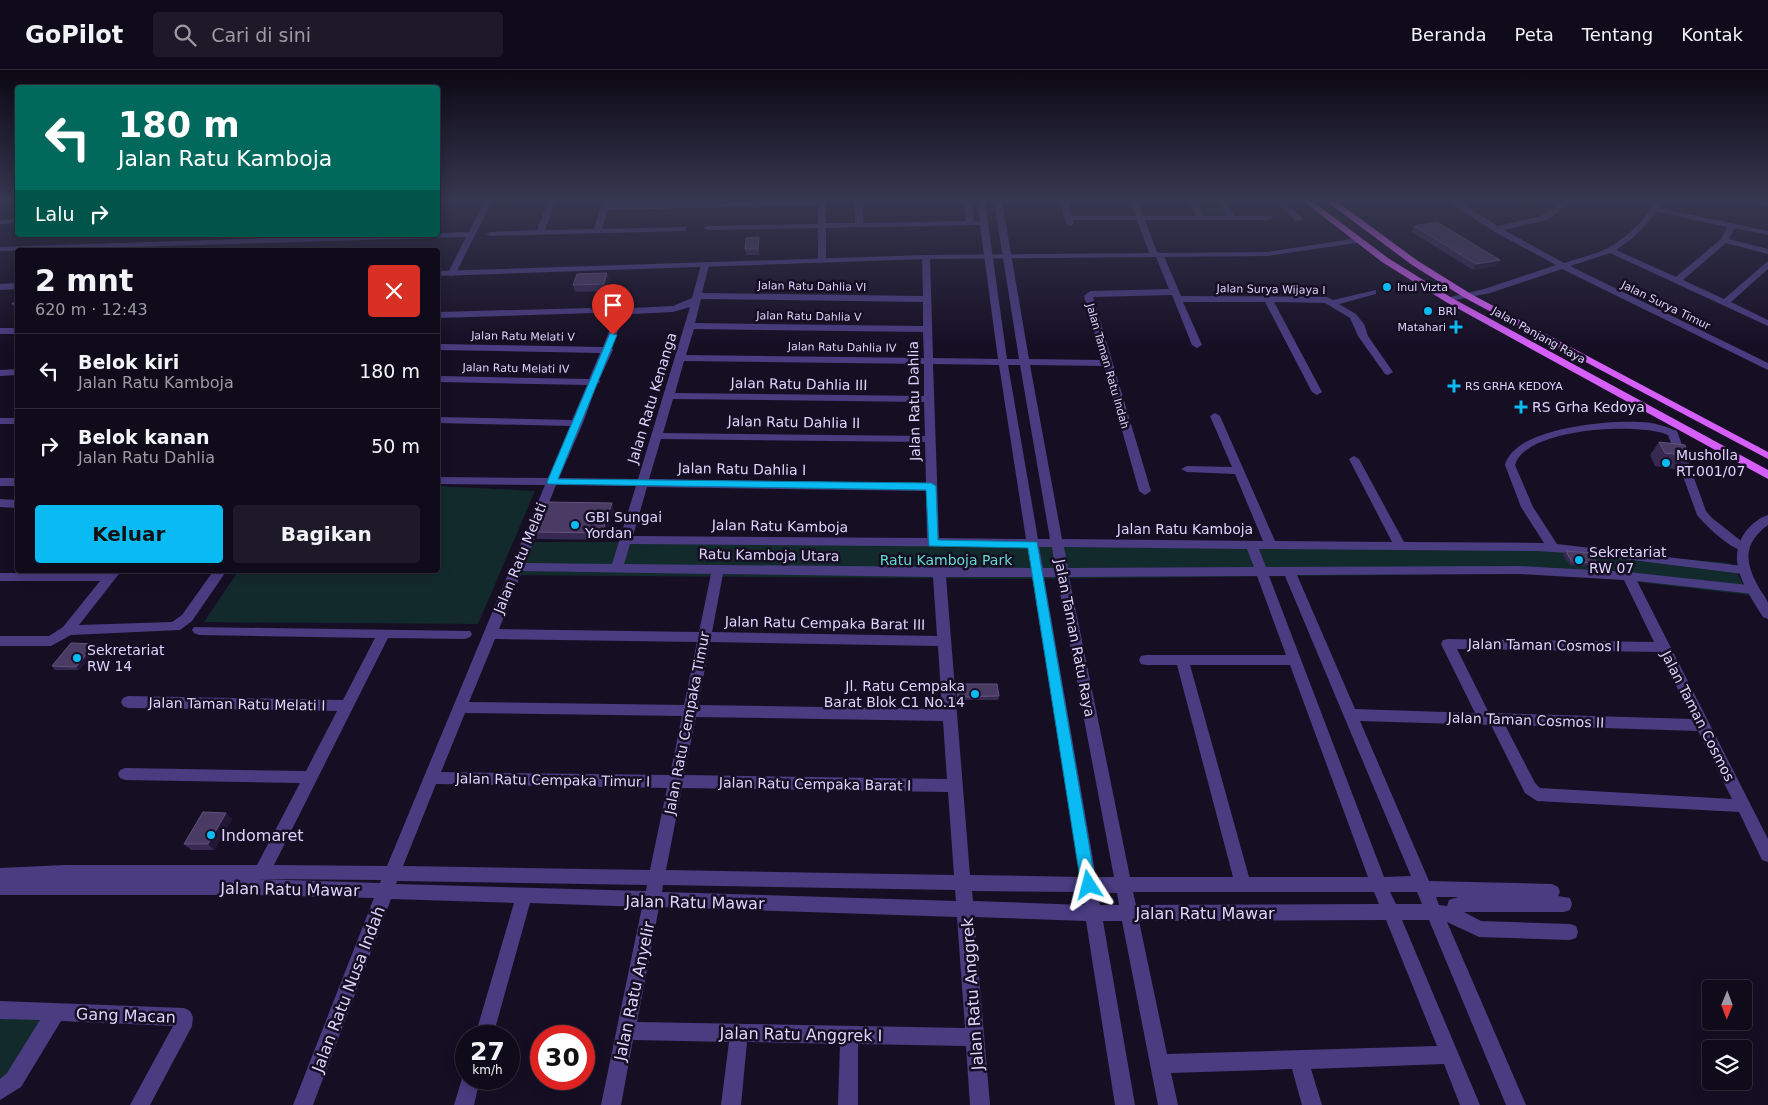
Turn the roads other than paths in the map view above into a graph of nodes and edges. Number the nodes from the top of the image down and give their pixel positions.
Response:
1 (464, 249) edge
2 (822, 249) edge
3 (990, 249) edge
4 (1004, 249) edge
5 (1154, 249) edge
6 (1303, 249) edge
7 (1372, 249) edge
8 (1396, 249) edge
9 (1530, 249) edge
10 (1713, 249) edge
11 (1610, 250) joint
12 (1156, 254) junction
13 (991, 256) junction
14 (1005, 256) junction
15 (926, 258) junction
16 (822, 260) junction
17 (1768, 264) edge
18 (706, 265) junction
19 (1562, 267) junction
20 (452, 273) junction
21 (440, 274) edge
22 (1677, 281) junction
23 (15, 286) edge
24 (0, 287) edge
25 (1374, 292) dead end
26 (1176, 295) junction
27 (1468, 296) junction
28 (696, 298) junction
29 (927, 299) junction
30 (1268, 299) junction
31 (1449, 300) junction
32 (1332, 303) junction
33 (1725, 303) junction
34 (590, 311) dead end
35 (440, 315) edge
36 (1768, 322) edge
37 (690, 326) junction
38 (927, 329) junction
39 (15, 331) edge
40 (0, 332) edge
41 (1196, 346) dead end
42 (440, 347) edge
43 (608, 350) junction
44 (680, 358) junction
45 (928, 361) junction
46 (1006, 362) junction
47 (1023, 363) junction
48 (1107, 363) junction
49 (1768, 367) edge
50 (15, 372) edge
51 (1388, 372) dead end
52 (0, 373) edge
53 (440, 379) edge
54 (595, 382) junction
55 (1317, 392) dead end
56 (669, 396) junction
57 (929, 399) junction
58 (1215, 416) dead end
59 (440, 420) edge
60 (0, 421) edge
61 (15, 421) edge
62 (578, 423) junction
63 (657, 436) junction
64 (930, 439) junction
65 (1768, 456) edge
66 (1354, 460) dead end
67 (1187, 469) dead end
68 (1239, 471) junction
69 (1768, 475) edge
70 (440, 480) edge
71 (0, 482) edge
72 (15, 482) edge
73 (552, 482) junction
74 (642, 483) junction
75 (931, 486) junction
76 (1145, 491) dead end
77 (0, 503) edge
78 (15, 504) edge
79 (1768, 519) edge
80 (625, 540) junction
81 (933, 543) junction
82 (1036, 544) junction
83 (1055, 544) junction
84 (1251, 544) junction
85 (1271, 544) junction
86 (1400, 545) junction
87 (1741, 547) junction
88 (1553, 548) junction
89 (516, 567) junction
90 (617, 568) junction
91 (718, 570) junction
92 (1262, 570) junction
93 (1289, 570) junction
94 (1743, 570) junction
95 (1060, 572) junction
96 (219, 573) edge
97 (939, 573) junction
98 (1039, 573) junction
99 (113, 574) edge
100 (1628, 576) junction
101 (0, 577) edge
102 (1753, 589) junction
103 (1768, 614) edge
104 (68, 630) junction
105 (199, 630) dead end
106 (384, 633) junction
107 (465, 634) dead end
108 (489, 634) junction
109 (704, 637) junction
110 (0, 641) edge
111 (945, 641) junction
112 (1664, 647) junction
113 (1146, 660) dead end
114 (1182, 660) junction
115 (1296, 660) junction
116 (128, 702) dead end
117 (347, 706) junction
118 (459, 707) junction
119 (690, 710) junction
120 (949, 715) junction
121 (1350, 715) junction
122 (1490, 719) junction
123 (1703, 725) junction
124 (125, 774) dead end
125 (311, 777) junction
126 (430, 778) junction
127 (676, 782) junction
128 (955, 786) junction
129 (1743, 806) junction
130 (1768, 856) edge
131 (262, 872) junction
132 (392, 874) junction
133 (0, 875) edge
134 (658, 877) junction
135 (964, 882) junction
136 (1243, 884) junction
137 (1379, 884) junction
138 (1091, 885) junction
139 (1120, 885) junction
140 (1422, 886) junction
141 (0, 887) edge
142 (385, 892) junction
143 (1552, 892) dead end
144 (524, 897) junction
145 (653, 901) junction
146 (1564, 904) dead end
147 (966, 908) junction
148 (1390, 912) junction
149 (1433, 912) junction
150 (1096, 913) junction
151 (1126, 913) junction
152 (1454, 915) junction
153 (1570, 932) dead end
154 (0, 1010) edge
155 (56, 1012) junction
156 (487, 1025) edge
157 (626, 1031) junction
158 (739, 1033) junction
159 (850, 1035) junction
160 (975, 1037) junction
161 (1450, 1055) junction
162 (1299, 1060) junction
163 (1159, 1064) junction
164 (0, 1090) edge
165 (469, 1090) edge
166 (140, 1105) edge
167 (303, 1105) edge
168 (464, 1105) edge
169 (611, 1105) edge
170 (731, 1105) edge
171 (848, 1105) edge
172 (980, 1105) edge
173 (1125, 1105) edge
174 (1168, 1105) edge
175 (1312, 1105) edge
176 (1470, 1105) edge
177 (1516, 1105) edge

1 - 20 street
2 - 16 street
3 - 13 street, Jalan Taman Ratu Raya
4 - 14 street, Jalan Taman Ratu Raya
5 - 12 street
6 - 12 street
7 - 31 main road, Jalan Panjang Raya
8 - 27 main road, Jalan Panjang Raya
9 - 19 street, Jalan Surya Timur
10 - 22 street
11 - 19 street
11 - 22 street
12 - 14 street
12 - 26 street
13 - 14 street
13 - 15 street
13 - 46 street, Jalan Taman Ratu Raya
14 - 47 street, Jalan Taman Ratu Raya
15 - 16 street
15 - 29 street, Jalan Ratu Dahlia
16 - 18 street
17 - 33 street
18 - 20 street
18 - 28 street, Jalan Ratu Kenanga
19 - 27 street
19 - 49 street, Jalan Surya Timur
20 - 21 street
22 - 33 street
23 - 24 street
25 - 32 street
26 - 30 street, Jalan Surya Wijaya I
26 - 41 street
26 - 48 street, Jalan Taman Ratu Indah
27 - 31 street
27 - 65 main road, Jalan Panjang Raya
28 - 29 street, Jalan Ratu Dahlia VI
28 - 37 street, Jalan Ratu Kenanga
28 - 43 street, Jalan Ratu Melati
29 - 38 street, Jalan Ratu Dahlia
30 - 32 street, Jalan Surya Wijaya I
30 - 55 street
31 - 69 main road, Jalan Panjang Raya
32 - 51 street, Jalan Surya Wijaya I
33 - 36 street
34 - 35 street
37 - 38 street, Jalan Ratu Dahlia V
37 - 44 street, Jalan Ratu Kenanga
38 - 45 street, Jalan Ratu Dahlia
39 - 40 street
42 - 43 street, Jalan Ratu Melati V
43 - 54 street, Jalan Ratu Melati
44 - 45 street, Jalan Ratu Dahlia IV
44 - 56 street, Jalan Ratu Kenanga
45 - 46 street, Jalan Ratu Dahlia IV
45 - 57 street, Jalan Ratu Dahlia
46 - 47 street
46 - 82 street, Jalan Taman Ratu Raya
47 - 48 street
47 - 83 street, Jalan Taman Ratu Raya
48 - 76 street, Jalan Taman Ratu Indah
50 - 52 street
53 - 54 street, Jalan Ratu Melati IV
54 - 62 street, Jalan Ratu Melati
56 - 57 street, Jalan Ratu Dahlia III
56 - 63 street, Jalan Ratu Kenanga
57 - 64 street, Jalan Ratu Dahlia
58 - 68 street
59 - 62 street
60 - 61 street
62 - 73 street, Jalan Ratu Melati
63 - 64 street, Jalan Ratu Dahlia II
63 - 74 street, Jalan Ratu Kenanga
64 - 75 street, Jalan Ratu Dahlia
66 - 86 street
67 - 68 street
68 - 85 street
70 - 73 street, Jalan Ratu Dahlia I
71 - 72 street
73 - 74 street, Jalan Ratu Dahlia I
73 - 89 street, Jalan Ratu Melati
74 - 75 street, Jalan Ratu Dahlia I
74 - 80 street, Jalan Ratu Kenanga
75 - 81 street, Jalan Ratu Dahlia
77 - 78 street
79 - 87 street
80 - 81 street, Jalan Ratu Kamboja
80 - 90 street, Jalan Ratu Kenanga
81 - 82 street, Jalan Ratu Kamboja
82 - 83 street, Jalan Ratu Kamboja
82 - 98 street, Jalan Taman Ratu Raya
83 - 84 street, Jalan Ratu Kamboja
83 - 95 street, Jalan Taman Ratu Raya
84 - 85 street, Jalan Ratu Kamboja
84 - 92 street
85 - 86 street, Jalan Ratu Kamboja
86 - 88 street, Jalan Ratu Kamboja
87 - 88 street
87 - 94 street
88 - 94 street, Jalan Ratu Kamboja
89 - 90 street, Ratu Kamboja Utara
89 - 108 street, Jalan Ratu Melati
90 - 91 street, Ratu Kamboja Utara
91 - 97 street, Ratu Kamboja Utara
91 - 109 street, Jalan Ratu Cempaka Timur
92 - 93 street
92 - 95 street
92 - 115 street
93 - 100 street
93 - 121 street
94 - 102 street
95 - 98 street
95 - 139 street, Jalan Taman Ratu Raya
96 - 104 street
97 - 98 street, Ratu Kamboja Utara
97 - 111 street, Jalan Ratu Anggrek
98 - 138 street, Jalan Taman Ratu Raya
99 - 101 street
99 - 104 street
100 - 102 street
100 - 112 street, Jalan Taman Cosmos
102 - 103 street
104 - 110 street
105 - 106 street
106 - 107 street
106 - 117 street, Jalan Taman Ratu Melati I
108 - 109 street, Jalan Ratu Cempaka Barat III
108 - 118 street, Jalan Ratu Melati
109 - 111 street, Jalan Ratu Cempaka Barat III
109 - 119 street, Jalan Ratu Cempaka Timur
111 - 120 street, Jalan Ratu Anggrek
112 - 122 street, Jalan Taman Cosmos I
112 - 123 street, Jalan Taman Cosmos
113 - 114 street
114 - 115 street
114 - 136 street, Jalan Ratu Mawar
115 - 137 street
116 - 117 street, Jalan Taman Ratu Melati I
117 - 125 street, Jalan Taman Ratu Melati I
118 - 119 street
118 - 126 street, Jalan Ratu Melati
119 - 120 street
119 - 127 street, Jalan Ratu Cempaka Timur
120 - 128 street, Jalan Ratu Anggrek
121 - 122 street, Jalan Taman Cosmos II
121 - 140 street
122 - 123 street, Jalan Taman Cosmos II
122 - 129 street
123 - 129 street, Jalan Taman Cosmos
124 - 125 street
125 - 131 street, Jalan Taman Ratu Melati I
126 - 127 street, Jalan Ratu Cempaka Timur I
126 - 132 street, Jalan Ratu Melati
127 - 128 street, Jalan Ratu Cempaka Barat I
127 - 134 street, Jalan Ratu Cempaka Timur
128 - 135 street, Jalan Ratu Anggrek
129 - 130 street, Jalan Taman Cosmos
131 - 132 street, Jalan Ratu Mawar
131 - 133 street, Jalan Ratu Mawar
132 - 134 street, Jalan Ratu Mawar
132 - 142 street, Jalan Ratu Nusa Indah
134 - 135 street, Jalan Ratu Mawar
134 - 145 street, Jalan Ratu Anyelir
135 - 138 street, Jalan Ratu Mawar
135 - 147 street, Jalan Ratu Anggrek
136 - 137 street, Jalan Ratu Mawar
136 - 139 street, Jalan Ratu Mawar
137 - 140 street, Jalan Ratu Mawar
137 - 148 street
138 - 139 street, Jalan Ratu Mawar
138 - 150 street, Jalan Taman Ratu Raya
139 - 151 street, Jalan Taman Ratu Raya
140 - 143 street, Jalan Ratu Mawar
140 - 149 street
141 - 142 street, Jalan Ratu Mawar
142 - 144 street, Jalan Ratu Mawar
142 - 167 street, Jalan Ratu Nusa Indah
144 - 145 street, Jalan Ratu Mawar
144 - 156 street
145 - 147 street, Jalan Ratu Mawar
145 - 157 street, Jalan Ratu Anyelir
146 - 152 street
147 - 150 street, Jalan Ratu Mawar
147 - 160 street, Jalan Ratu Anggrek
148 - 149 street, Jalan Ratu Mawar
148 - 151 street, Jalan Ratu Mawar
148 - 161 street
149 - 152 street, Jalan Ratu Mawar
149 - 177 street
150 - 151 street, Jalan Ratu Mawar
150 - 173 street, Jalan Taman Ratu Raya
151 - 163 street, Jalan Taman Ratu Raya
152 - 153 street, Jalan Ratu Mawar
154 - 155 street, Gang Macan
155 - 164 street
155 - 166 street, Gang Macan
157 - 158 street, Jalan Ratu Anggrek I
157 - 169 street, Jalan Ratu Anyelir
158 - 159 street, Jalan Ratu Anggrek I
158 - 170 street
159 - 160 street, Jalan Ratu Anggrek I
159 - 171 street
160 - 172 street, Jalan Ratu Anggrek
161 - 162 street
161 - 176 street
162 - 163 street
162 - 175 street
163 - 174 street, Jalan Taman Ratu Raya
165 - 168 street

